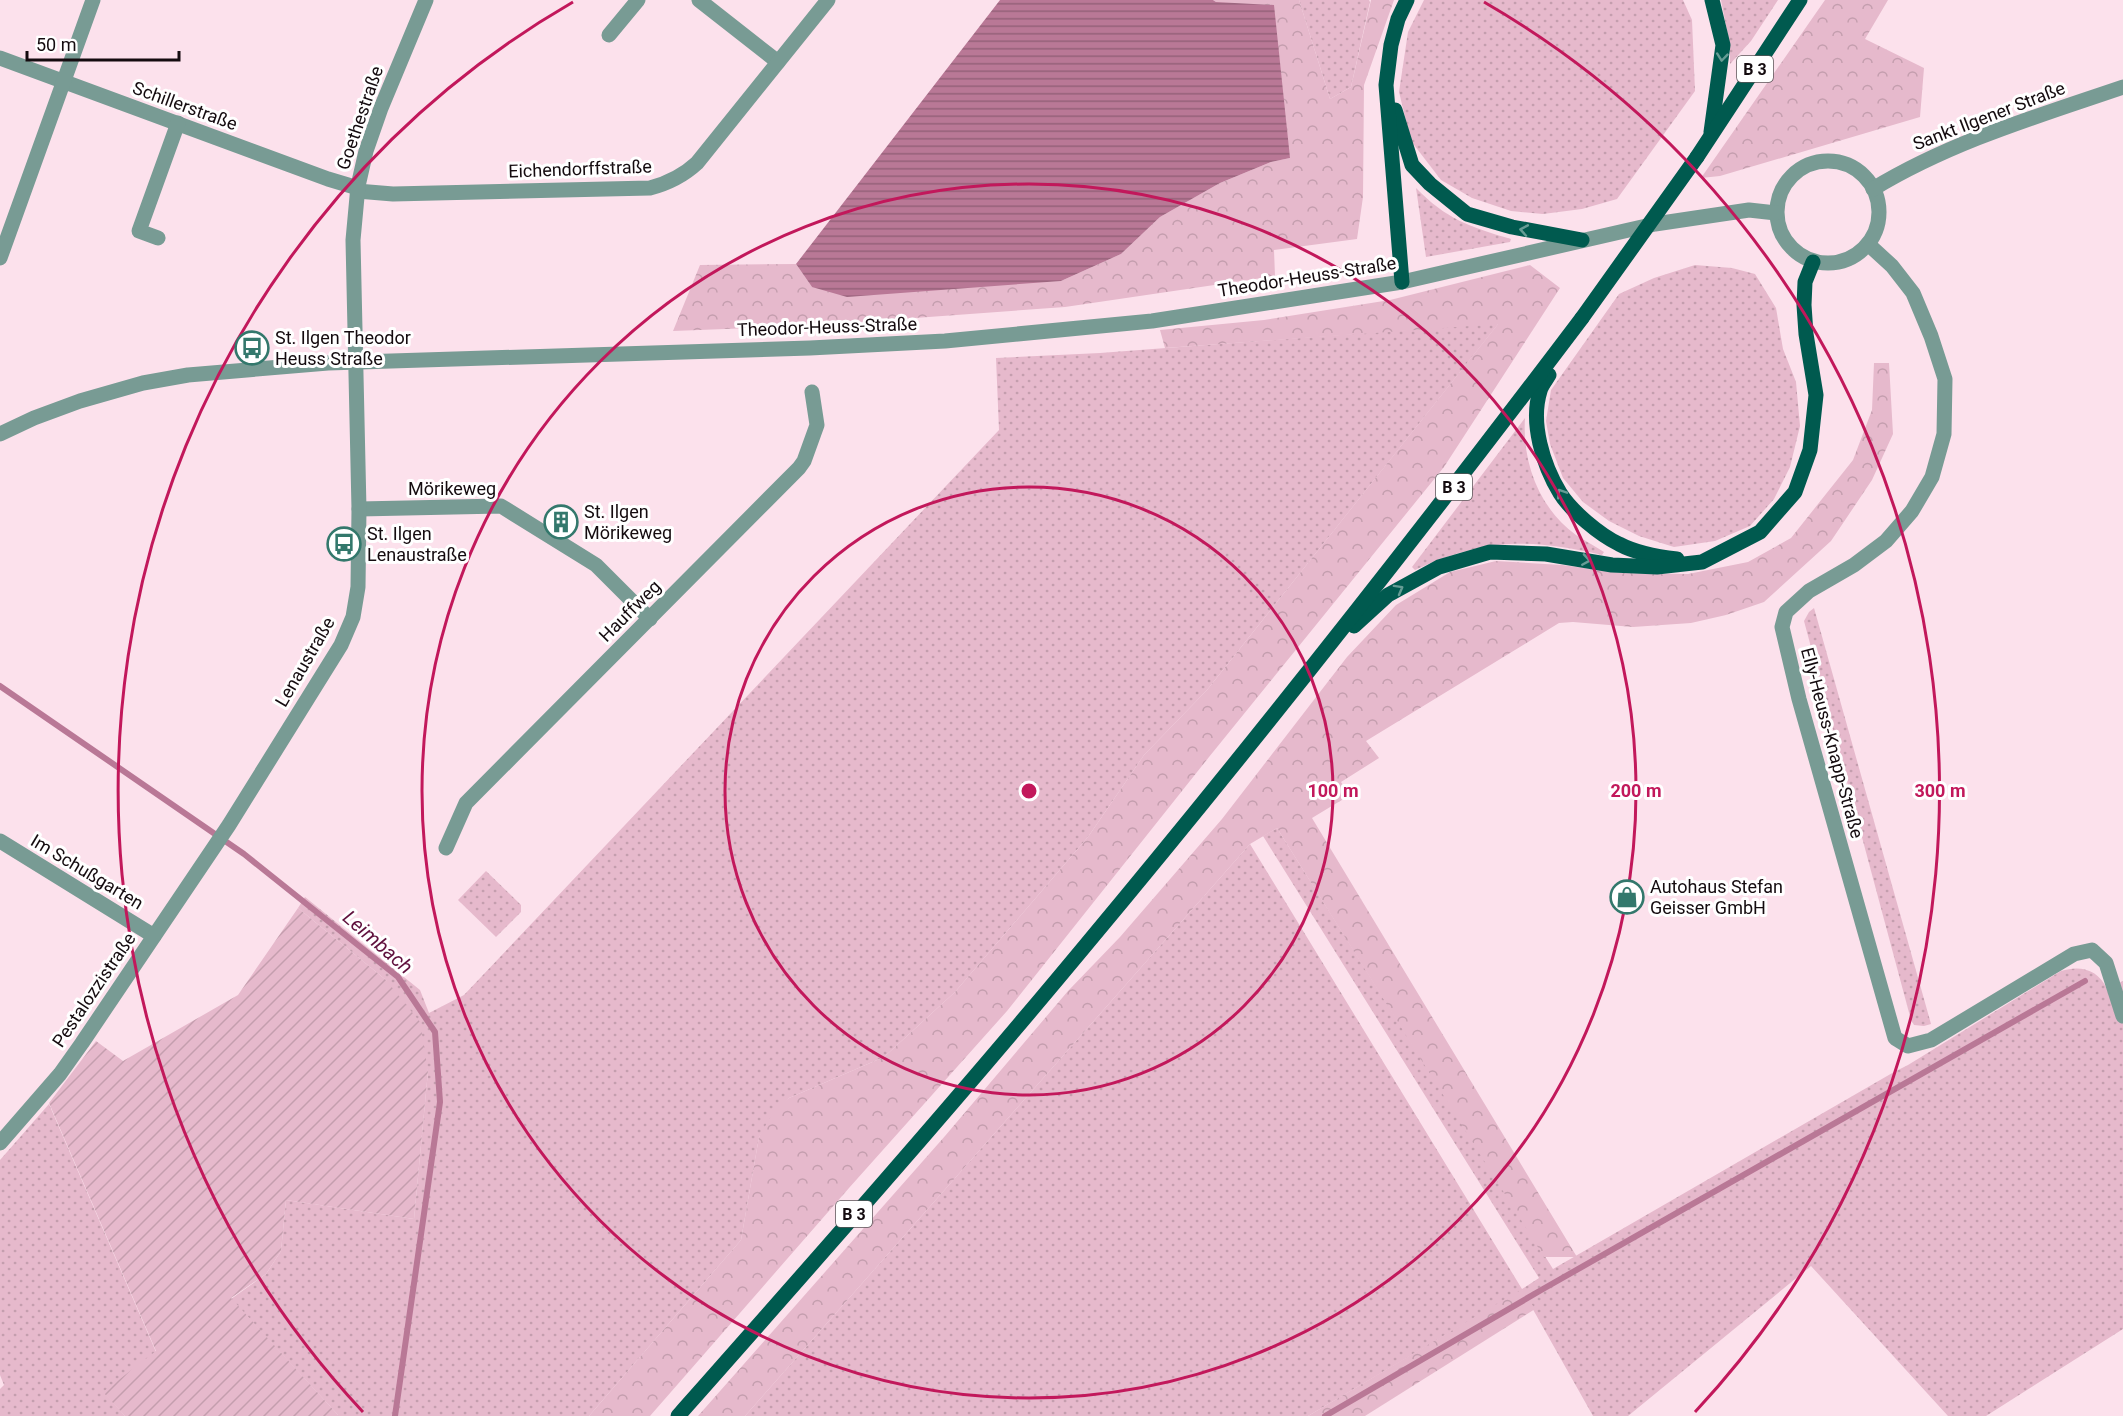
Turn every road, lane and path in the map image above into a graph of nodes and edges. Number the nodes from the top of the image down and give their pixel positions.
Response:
1 (93, 0) edge
2 (426, 0) edge
3 (638, 0) edge
4 (699, 0) edge
5 (828, 0) edge
6 (1407, 0) edge
7 (1712, 0) edge
8 (1800, 0) edge
9 (609, 35) dead end
10 (0, 58) edge
11 (778, 62) junction
12 (64, 82) junction
13 (1386, 85) junction
14 (2123, 87) edge
15 (178, 123) junction
16 (1710, 138) junction
17 (358, 189) junction
18 (1874, 189) junction
19 (1776, 213) junction
20 (158, 238) dead end
21 (1582, 240) junction
22 (1868, 244) junction
23 (0, 258) edge
24 (1813, 262) junction
25 (1402, 282) junction
26 (1582, 318) junction
27 (355, 362) junction
28 (812, 392) dead end
29 (0, 434) edge
30 (359, 509) junction
31 (1702, 562) junction
32 (650, 619) junction
33 (1323, 654) junction
34 (0, 841) edge
35 (446, 848) dead end
36 (211, 852) joint
37 (154, 936) junction
38 (2123, 1016) edge
39 (0, 1143) edge
40 (678, 1416) edge

1 - 12 street
2 - 17 street, Goethestraße
3 - 9 street
4 - 11 street
5 - 11 street, Eichendorffstraße
6 - 13 main road
7 -> 16 main road
8 - 16 main road, B 3
10 - 12 street, Schillerstraße
11 - 17 street, Eichendorffstraße
12 - 15 street, Schillerstraße
12 - 23 street
21 -> 13 main road
13 - 25 main road
14 - 18 street, Sankt Ilgener Straße
15 - 17 street, Schillerstraße
15 - 20 street
16 - 26 main road, B 3, bridge
17 - 27 street, Goethestraße
18 - 19 street
18 - 22 street
19 - 21 street, Theodor-Heuss-Straße
19 - 24 street
21 - 25 street, Theodor-Heuss-Straße
22 - 24 street
22 - 38 street, Elly-Heuss-Knapp-Straße
24 - 31 main road
25 - 27 street, Theodor-Heuss-Straße
31 -> 26 main road
26 - 33 main road, B 3
27 - 29 street, Theodor-Heuss-Straße
27 - 30 street, Lenaustraße
28 - 32 street, Hauffweg
30 - 32 street, Mörikeweg
30 - 36 street, Lenaustraße
33 -> 31 main road
32 - 35 street, Hauffweg
33 - 40 main road, B 3
34 - 37 street, Im Schußgarten
36 - 37 street, Pestalozzistraße
37 - 39 street, Pestalozzistraße

